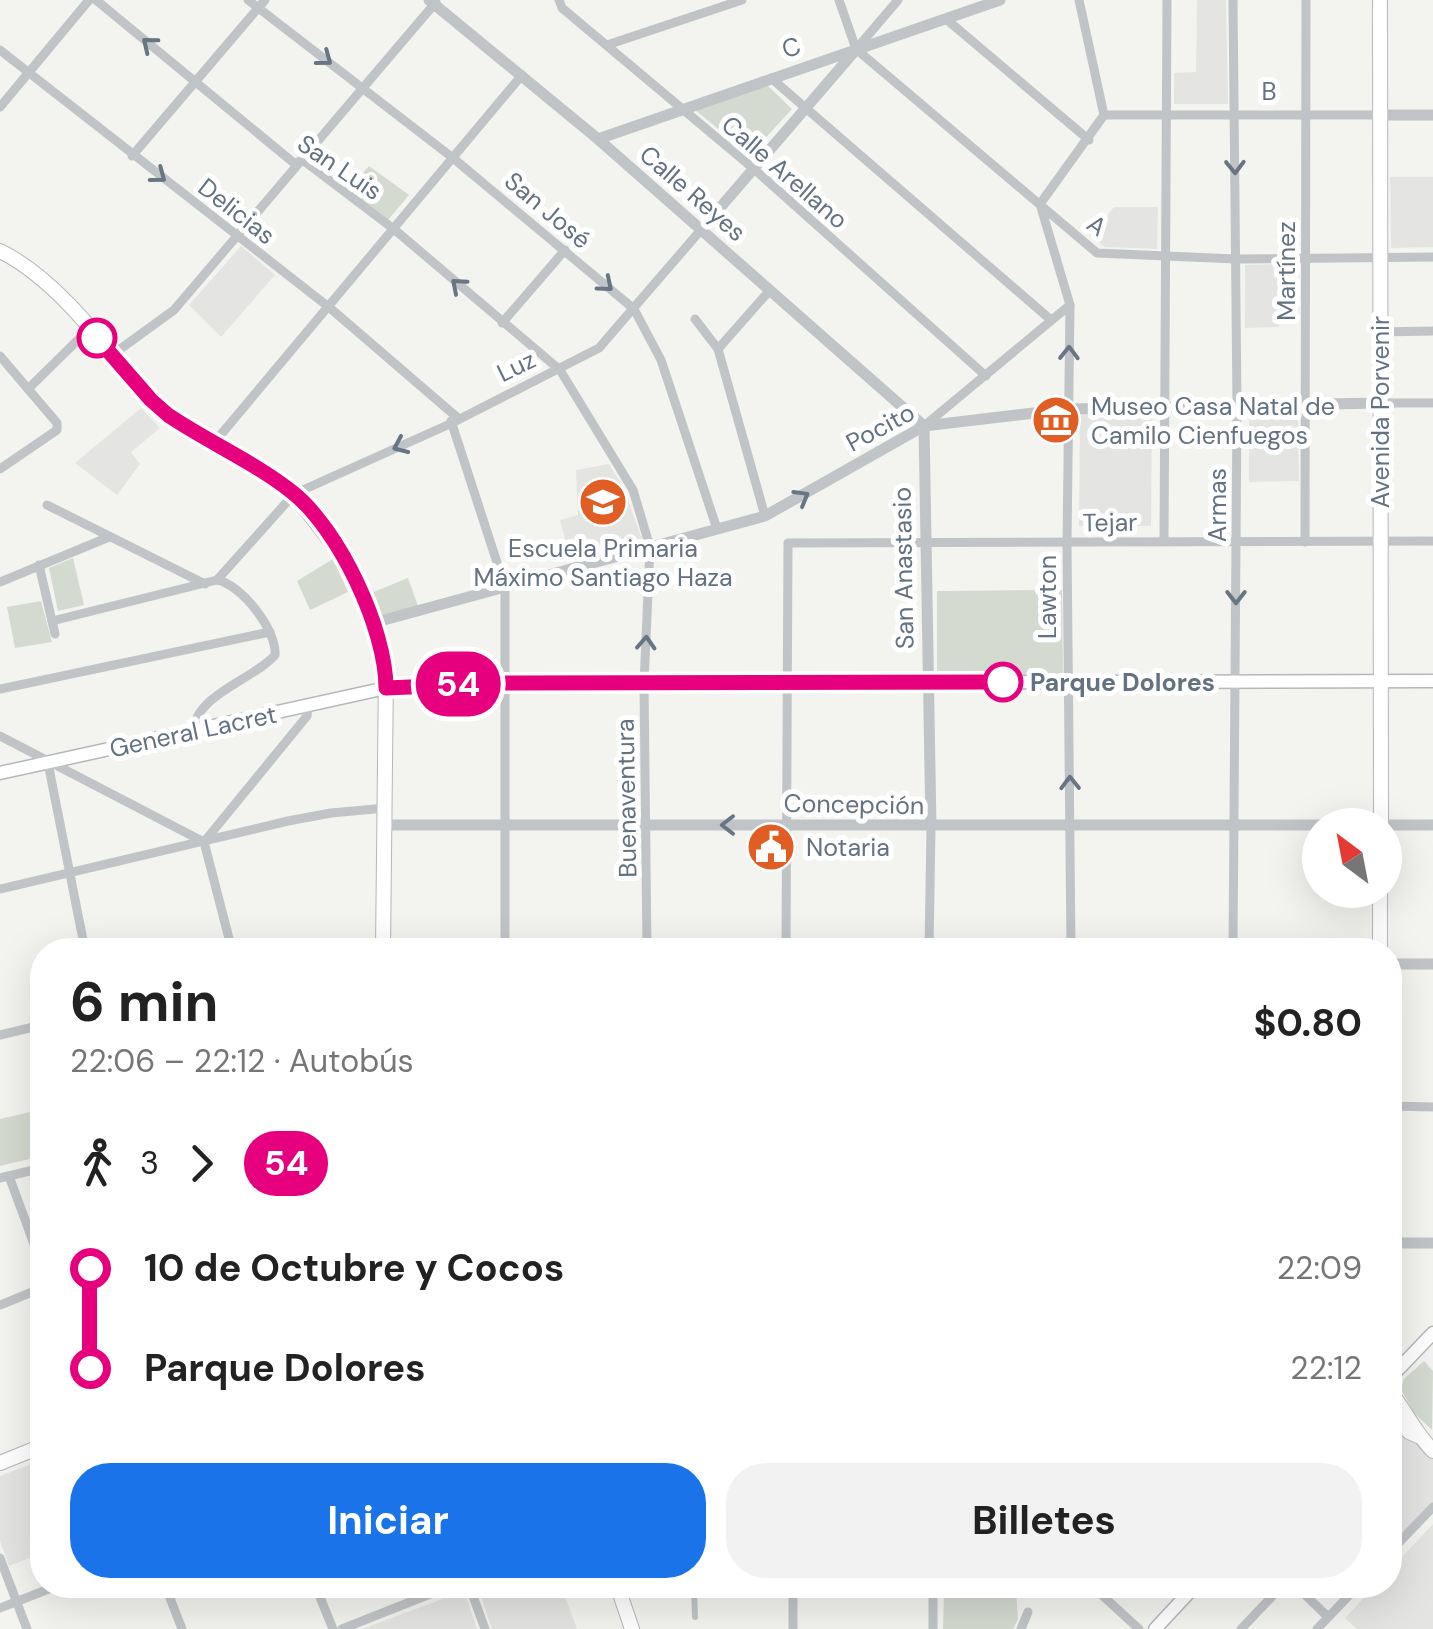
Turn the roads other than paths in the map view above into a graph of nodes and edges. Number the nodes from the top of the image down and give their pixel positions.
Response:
1 (92, 0) edge
2 (248, 0) edge
3 (742, 0) edge
4 (839, 0) edge
5 (898, 0) edge
6 (1000, 0) edge
7 (1079, 0) edge
8 (1167, 0) edge
9 (1233, 0) edge
10 (1306, 0) edge
11 (1380, 0) edge
12 (433, 1) edge
13 (561, 1) edge
14 (261, 4) edge
15 (946, 19) junction
16 (607, 44) junction
17 (856, 49) junction
18 (0, 50) edge
19 (28, 73) junction
20 (522, 75) junction
21 (771, 78) junction
22 (196, 82) junction
23 (363, 88) junction
24 (0, 107) edge
25 (804, 108) junction
26 (682, 111) junction
27 (1166, 113) junction
28 (1234, 114) junction
29 (1306, 114) junction
30 (1104, 115) junction
31 (1381, 115) junction
32 (1433, 115) edge
33 (598, 138) junction
34 (1089, 140) junction
35 (132, 156) junction
36 (453, 158) junction
37 (304, 161) junction
38 (754, 169) junction
39 (1040, 204) junction
40 (395, 230) junction
41 (700, 230) junction
42 (238, 236) junction
43 (564, 250) junction
44 (0, 251) edge
45 (1166, 256) junction
46 (1433, 257) edge
47 (1306, 258) junction
48 (1380, 258) junction
49 (1236, 259) junction
50 (770, 290) junction
51 (1070, 304) junction
52 (330, 308) junction
53 (634, 308) junction
54 (696, 318) dead end
55 (1051, 320) junction
56 (502, 322) junction
57 (89, 329) junction
58 (1433, 331) edge
59 (1380, 332) junction
60 (718, 349) junction
61 (112, 355) junction
62 (0, 356) edge
63 (560, 370) junction
64 (986, 376) junction
65 (28, 389) junction
66 (1380, 403) junction
67 (1433, 404) edge
68 (1306, 405) junction
69 (1164, 406) junction
70 (1237, 406) junction
71 (1068, 409) junction
72 (456, 421) junction
73 (924, 426) junction
74 (213, 444) junction
75 (0, 469) edge
76 (294, 494) junction
77 (47, 504) dead end
78 (765, 516) junction
79 (717, 529) junction
80 (109, 537) junction
81 (1164, 541) junction
82 (1380, 541) junction
83 (1433, 541) edge
84 (925, 542) junction
85 (1237, 542) junction
86 (1305, 542) junction
87 (1066, 543) junction
88 (650, 547) junction
89 (39, 565) junction
90 (217, 580) junction
91 (0, 582) edge
92 (205, 584) junction
93 (505, 587) junction
94 (52, 621) junction
95 (373, 623) junction
96 (270, 632) junction
97 (55, 634) dead end
98 (1433, 681) edge
99 (1067, 682) junction
100 (1381, 682) junction
101 (504, 683) junction
102 (928, 683) junction
103 (1236, 683) junction
104 (644, 684) junction
105 (786, 684) junction
106 (386, 688) junction
107 (0, 689) edge
108 (308, 705) junction
109 (194, 730) junction
110 (0, 736) edge
111 (48, 763) junction
112 (0, 773) edge
113 (386, 808) junction
114 (1381, 808) edge
115 (505, 824) junction
116 (386, 825) junction
117 (647, 825) junction
118 (788, 825) junction
119 (1302, 825) edge
120 (1402, 825) edge
121 (1433, 825) edge
122 (1233, 826) junction
123 (1070, 827) junction
124 (931, 828) junction
125 (204, 842) junction
126 (68, 875) junction
127 (0, 889) edge
128 (1380, 908) edge
129 (83, 938) edge
130 (229, 938) edge
131 (383, 938) edge
132 (506, 938) edge
133 (647, 938) edge
134 (786, 938) edge
135 (929, 938) edge
136 (1071, 938) edge
137 (1233, 938) edge
138 (1380, 938) edge
139 (1402, 964) edge
140 (1433, 964) edge
141 (30, 1028) edge
142 (0, 1035) edge
143 (1402, 1106) edge
144 (1433, 1107) edge
145 (30, 1171) edge
146 (4, 1177) edge
147 (30, 1238) edge
148 (1402, 1242) edge
149 (1433, 1243) edge
150 (30, 1293) edge
151 (0, 1306) edge
152 (1433, 1334) edge
153 (1402, 1366) edge
154 (1402, 1407) edge
155 (1402, 1424) edge
156 (1418, 1436) junction
157 (30, 1451) edge
158 (1433, 1451) edge
159 (0, 1462) edge
160 (1433, 1507) edge
161 (1402, 1539) edge
162 (0, 1558) edge
163 (30, 1597) edge
164 (170, 1598) edge
165 (320, 1598) edge
166 (420, 1598) edge
167 (474, 1598) edge
168 (621, 1598) edge
169 (694, 1598) edge
170 (793, 1598) edge
171 (933, 1598) edge
172 (1105, 1598) edge
173 (1184, 1598) edge
174 (1271, 1598) edge
175 (1308, 1598) edge
176 (1347, 1598) edge
177 (17, 1602) junction
178 (0, 1608) edge
179 (1028, 1612) dead end
180 (695, 1618) dead end
181 (1328, 1618) junction
182 (27, 1629) edge
183 (182, 1629) edge
184 (333, 1629) edge
185 (342, 1629) edge
186 (485, 1629) edge
187 (632, 1629) edge
188 (793, 1629) edge
189 (933, 1629) edge
190 (1021, 1629) edge
191 (1139, 1629) edge
192 (1156, 1629) edge
193 (1241, 1629) edge
194 (1317, 1629) edge

1 - 19 street
22 -> 1 street, San Luis
2 - 14 street, San José
3 - 16 street
4 - 17 street
5 - 17 street, Luz
6 - 15 street, C
7 - 30 street
8 - 27 street
9 - 28 street, Armas
10 - 29 street, Martínez
11 - 31 main road, Avenida Porvenir
12 - 20 street, Calle Reyes
12 - 23 street
13 - 16 street, Calle Arellano
14 - 22 street
14 -> 23 street, San José
15 - 17 street, C
15 - 34 street
16 - 26 street, Calle Arellano
17 - 21 street, C
17 - 25 street, Luz
17 - 39 street, A
18 - 19 street, Delicias
19 - 24 street
19 - 35 street, Delicias
20 - 33 street, Calle Reyes
20 - 36 street
21 - 25 street
21 - 26 street, C
22 - 35 street
22 - 37 street, San Luis
23 - 36 street, San José
23 - 37 street
25 - 38 street, Luz
25 - 55 street
26 - 33 street, C
26 - 38 street, Calle Arellano
27 - 28 street, B
27 - 30 street, B
27 - 45 street
28 - 29 street, B
28 -> 49 street, Armas
29 - 31 street, B
29 - 47 street, Martínez
30 - 34 street
31 - 32 street, B
31 - 48 main road, Avenida Porvenir
33 - 41 street, Calle Reyes
34 - 39 street
35 -> 42 street, Delicias
36 - 40 street
36 - 43 street, San José
37 - 40 street, San Luis
37 - 42 street
38 - 41 street, Luz
38 - 64 street, Calle Arellano
39 - 45 street, A
39 - 51 street, Lawton
40 - 52 street
56 -> 40 street, San Luis
41 - 50 street, Calle Reyes
41 - 53 street, Luz
42 - 52 street, Delicias
42 - 61 street
43 -> 53 street, San José
43 - 56 street
44 - 57 main road
45 - 49 street, A
45 - 69 street
46 - 48 street, A
47 - 48 street, A
47 - 49 street, A
47 - 68 street, Martínez
48 - 59 main road, Avenida Porvenir
49 - 70 street, Armas
50 - 60 street
50 - 73 street, Calle Reyes
51 - 55 street
71 -> 51 street, Lawton
52 - 72 street, Delicias
52 - 74 street
53 - 63 street, Luz
53 - 79 street, San José
54 - 60 street
55 - 64 street
56 - 63 street, San Luis
57 - 61 main road
57 - 65 street
58 - 59 street
59 - 66 main road, Avenida Porvenir
60 - 78 street
61 - 74 main road
62 - 65 street
63 - 72 street, Luz
63 - 88 street, Buenaventura
64 - 73 street
65 - 75 street
66 - 67 street, Pocito
66 - 68 street, Pocito
66 - 82 main road, Avenida Porvenir
68 - 70 street, Pocito
68 - 86 street, Martínez
69 - 70 street, Pocito
69 - 71 street, Pocito
69 - 81 street
70 - 85 street, Armas
71 - 73 street, Pocito
71 - 87 street, Lawton
72 -> 76 street, Luz
72 - 93 street, Delicias
78 -> 73 street, Pocito
73 - 84 street, San Anastasio
74 - 76 main road
76 - 90 street, Luz
76 - 95 main road
77 - 80 street
78 - 79 street, Pocito
79 - 88 street, Pocito
80 - 89 street
80 - 92 street
81 - 85 street, Tejar
81 - 87 street, Tejar
82 - 83 street, Tejar
82 - 86 street, Tejar
82 - 100 main road, Avenida Porvenir
84 - 87 street, Tejar
84 - 102 street, San Anastasio
84 - 105 street, Tejar
85 - 86 street, Tejar
85 -> 103 street, Armas
87 - 99 street, Lawton
88 - 93 street, Pocito
104 -> 88 street, Buenaventura
89 - 91 street
89 - 94 street
90 - 92 street, Luz
90 - 96 street
92 - 94 street, Luz
93 - 95 street, Pocito
93 - 101 street, Delicias
94 - 97 street
95 - 106 main road
96 - 107 street
96 - 109 street
98 - 100 main road, General Lacret
99 - 102 main road, General Lacret
99 - 103 main road, General Lacret
123 -> 99 street, Lawton
100 - 103 main road, General Lacret
100 - 114 main road, Avenida Porvenir
101 - 104 main road, General Lacret
101 - 106 main road, General Lacret
101 - 115 street, Delicias
102 - 105 main road, General Lacret
102 - 124 street, San Anastasio
103 - 122 street, Armas
104 - 105 main road, General Lacret
104 - 117 street, Buenaventura
105 - 118 street
106 - 108 main road, General Lacret
106 - 113 main road
108 - 109 main road, General Lacret
108 - 125 street
109 - 111 main road, General Lacret
110 - 111 street
111 - 112 main road, General Lacret
111 - 125 street
111 - 126 street
113 - 116 main road
113 - 125 street
115 - 116 street, Concepción
115 - 117 street, Concepción
115 - 132 street, Delicias
116 - 131 main road
118 -> 117 street, Concepción
117 - 133 street, Buenaventura
118 - 124 street, Concepción
118 - 134 street
119 - 122 street, Concepción
120 - 121 street
122 - 123 street, Concepción
122 - 137 street, Armas
123 - 124 street, Concepción
123 - 136 street, Lawton
124 - 135 street, San Anastasio
125 - 126 street
125 - 130 street
126 - 127 street
126 - 129 street
128 - 138 main road
139 - 140 street
141 - 142 street
143 - 144 street
145 - 146 street
146 - 147 street
148 - 149 street
150 - 151 street
152 - 153 main road
154 - 156 main road
155 - 156 main road
156 - 158 main road
157 - 159 main road
160 - 161 street
162 - 177 street
163 - 177 street
164 - 183 street
165 - 184 street
166 - 185 street
167 - 186 street
168 - 187 main road
169 - 180 street
170 - 188 street
171 - 189 street
172 - 191 street
173 - 192 main road
174 - 193 street
175 - 181 street
176 - 181 street
177 - 178 street
177 - 182 street
179 - 190 street
181 - 194 street

